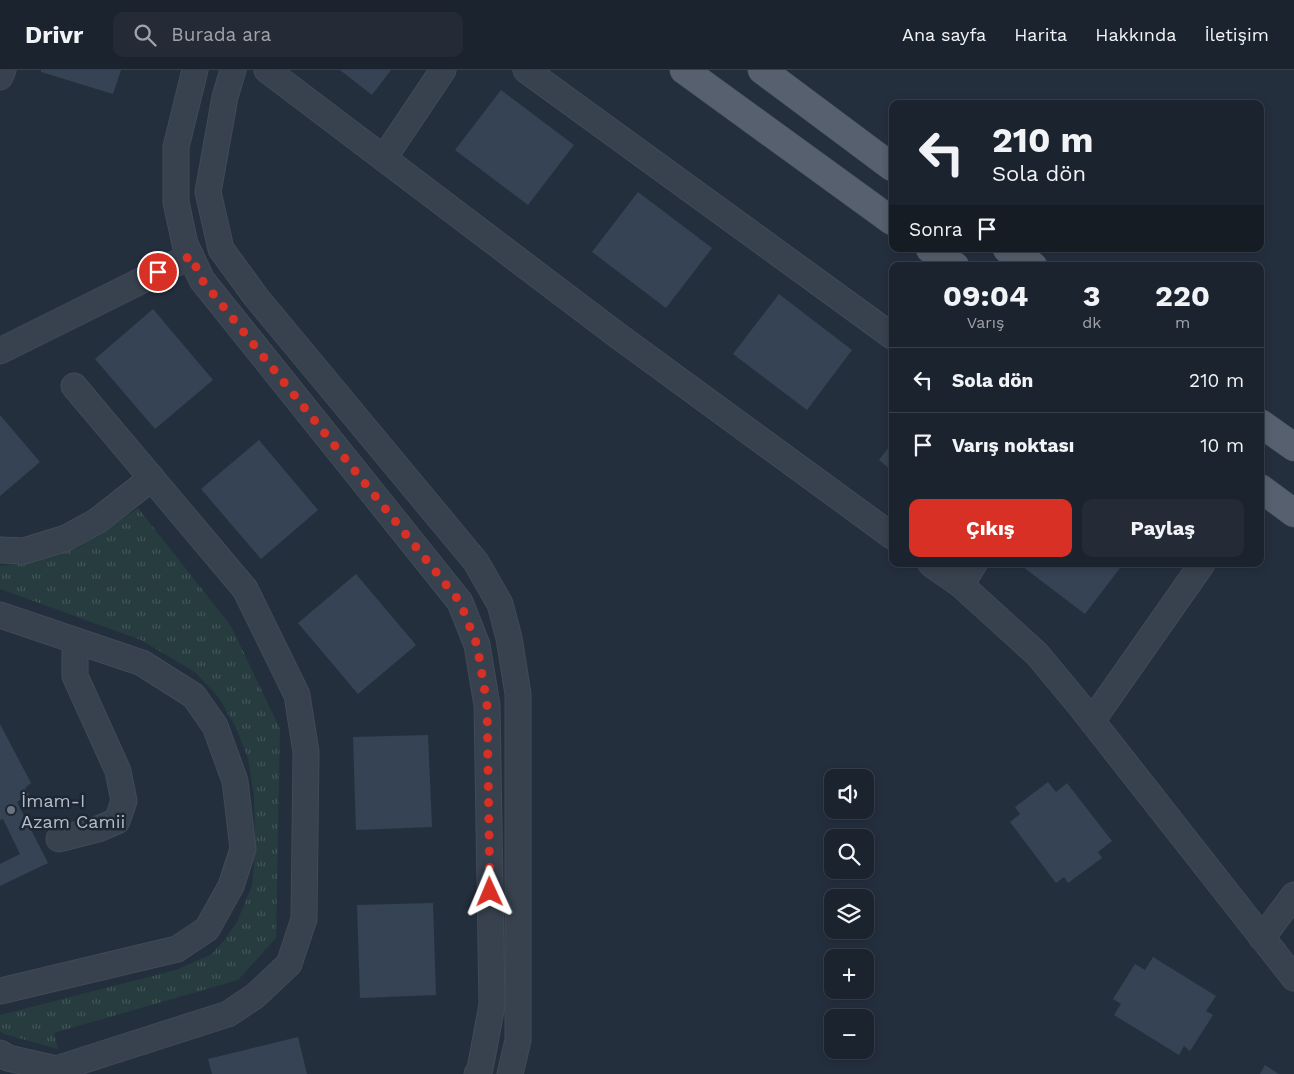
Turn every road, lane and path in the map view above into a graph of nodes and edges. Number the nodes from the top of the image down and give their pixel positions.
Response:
1 (3, 70) edge
2 (195, 70) edge
3 (233, 70) edge
4 (267, 70) edge
5 (443, 70) edge
6 (526, 70) edge
7 (684, 70) edge
8 (762, 70) edge
9 (0, 77) edge
10 (384, 158) junction
11 (889, 165) edge
12 (889, 219) edge
13 (934, 252) edge
14 (1011, 252) edge
15 (191, 256) junction
16 (948, 262) edge
17 (1026, 262) edge
18 (889, 334) edge
19 (0, 350) edge
20 (74, 386) dead end
21 (1264, 426) edge
22 (1294, 447) edge
23 (152, 478) junction
24 (1264, 491) edge
25 (1294, 513) edge
26 (889, 534) edge
27 (0, 550) edge
28 (935, 567) edge
29 (972, 567) edge
30 (1200, 567) edge
31 (960, 585) junction
32 (0, 616) edge
33 (75, 641) junction
34 (1092, 721) junction
35 (59, 839) dead end
36 (1294, 895) edge
37 (1262, 938) junction
38 (1294, 978) edge
39 (0, 991) edge
40 (0, 1053) edge
41 (477, 1074) edge
42 (510, 1074) edge

1 - 9 street
2 - 15 street
3 - 42 street
4 - 10 street
5 - 10 street
6 - 18 street
7 - 12 main road
8 - 11 main road
10 - 26 street
13 - 16 main road
14 - 17 main road
15 - 19 street
15 - 41 street
20 - 23 street
21 - 22 main road
23 - 27 street
23 - 40 street
24 - 25 main road
28 - 31 street
29 - 31 street
30 - 34 street
31 - 34 street
32 - 33 street
33 - 35 street
33 - 39 street
34 - 37 street
36 - 37 street
37 - 38 street

